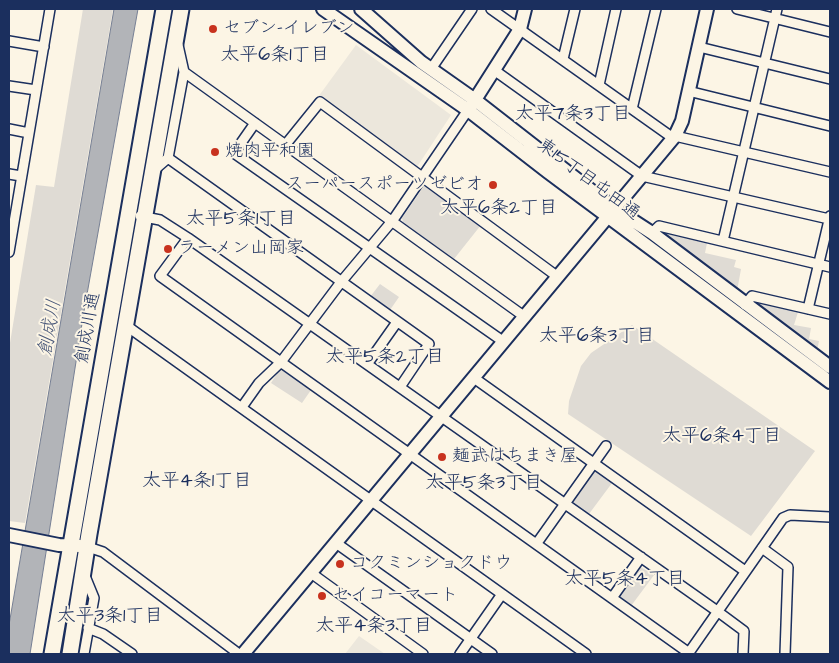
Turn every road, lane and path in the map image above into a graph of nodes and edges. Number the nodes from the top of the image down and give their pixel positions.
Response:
1 (50, 9) edge
2 (164, 9) edge
3 (181, 9) edge
4 (323, 9) edge
5 (361, 9) edge
6 (472, 9) edge
7 (491, 9) edge
8 (525, 9) edge
9 (575, 9) edge
10 (616, 9) edge
11 (656, 9) edge
12 (707, 9) edge
13 (737, 9) edge
14 (776, 13) edge
15 (520, 29) junction
16 (830, 32) edge
17 (176, 35) junction
18 (9, 42) edge
19 (44, 47) junction
20 (699, 47) junction
21 (563, 60) junction
22 (765, 63) junction
23 (430, 69) junction
24 (494, 70) junction
25 (184, 72) junction
26 (830, 79) edge
27 (598, 85) junction
28 (9, 86) edge
29 (36, 90) junction
30 (688, 91) junction
31 (472, 105) junction
32 (754, 108) junction
33 (632, 109) junction
34 (256, 123) junction
35 (830, 126) edge
36 (9, 130) edge
37 (29, 133) junction
38 (674, 137) junction
39 (286, 144) junction
40 (744, 152) junction
41 (168, 158) junction
42 (153, 171) junction
43 (830, 172) edge
44 (9, 174) edge
45 (21, 176) junction
46 (642, 176) junction
47 (422, 177) junction
48 (734, 196) junction
49 (13, 197) edge
50 (612, 213) junction
51 (128, 214) junction
52 (145, 217) junction
53 (830, 218) edge
54 (393, 220) junction
55 (652, 233) junction
56 (188, 238) junction
57 (723, 241) junction
58 (9, 247) edge
59 (369, 248) junction
60 (818, 264) junction
61 (830, 267) edge
62 (558, 277) junction
63 (341, 282) junction
64 (745, 305) junction
65 (808, 309) junction
66 (830, 314) edge
67 (525, 317) junction
68 (109, 321) junction
69 (397, 322) junction
70 (310, 323) junction
71 (127, 325) junction
72 (504, 342) junction
73 (281, 362) junction
74 (368, 363) junction
75 (830, 367) edge
76 (474, 378) junction
77 (830, 382) edge
78 (400, 387) junction
79 (242, 407) junction
80 (443, 416) junction
81 (606, 446) dead end
82 (410, 455) junction
83 (594, 464) junction
84 (371, 501) junction
85 (565, 503) junction
86 (830, 517) edge
87 (11, 536) edge
88 (336, 543) junction
89 (70, 544) junction
90 (536, 544) junction
91 (88, 547) junction
92 (762, 548) junction
93 (641, 557) junction
94 (745, 571) junction
95 (84, 573) junction
96 (311, 573) junction
97 (502, 594) junction
98 (612, 598) junction
99 (717, 611) junction
100 (88, 628) junction
101 (470, 639) junction
102 (52, 654) edge
103 (70, 654) edge
104 (84, 654) edge
105 (132, 654) edge
106 (241, 654) edge
107 (423, 654) edge
108 (460, 654) edge
109 (492, 654) edge
110 (586, 654) edge
111 (688, 654) edge
112 (743, 654) edge
113 (785, 654) edge

1 - 19 street
2 - 51 highway, 創成川通
3 - 17 highway, 創成川通
4 - 31 street, 東15丁目屯田通
5 - 23 street, 東15丁目屯田通
6 - 23 street
7 - 15 street
8 - 15 street
9 - 21 street
10 - 27 street
11 - 33 street
12 - 20 street
13 - 14 street
14 - 16 street
14 - 22 street
15 - 21 street
15 - 24 street
17 - 25 street
17 - 42 highway, 創成川通
18 - 19 street
19 - 29 street
20 - 22 street
20 - 30 street
21 - 27 street
22 - 26 street
22 - 32 street
23 - 31 street, 東15丁目屯田通
24 - 31 street
24 - 46 street
25 - 34 street
25 - 41 street
27 - 33 street
28 - 29 street
29 - 37 street
30 - 32 street
30 - 38 street
31 - 47 street
31 - 50 street, 東15丁目屯田通
32 - 35 street
32 - 40 street
33 - 38 street
34 - 39 street
34 - 59 street
36 - 37 street
37 - 45 street
38 - 40 street
38 - 46 street
39 - 47 street
39 - 54 street
40 - 43 street
40 - 48 street
41 - 42 street
41 - 63 street
42 - 52 highway, 創成川通
44 - 45 street
45 - 49 street
46 - 48 street
46 - 50 street
47 - 54 street
47 - 62 street
48 - 53 street
48 - 57 street
49 - 58 street
50 - 55 street, 東15丁目屯田通
50 - 62 street
50 - 77 street, 東15丁目屯田通
51 - 52 street
51 - 68 highway, 創成川通
52 - 56 street
52 - 71 highway, 創成川通
53 - 60 street
54 - 59 street
54 - 67 street
55 - 57 street
55 - 64 street, 東15丁目屯田通
56 - 70 street
56 - 73 street
57 - 60 street
59 - 63 street
59 - 72 street
60 - 61 street
60 - 65 street
62 - 67 street
63 - 69 street
63 - 70 street
64 - 65 street
64 - 75 street, 東15丁目屯田通
65 - 66 street
67 - 72 street
68 - 71 street
68 - 89 highway, 創成川通
69 - 74 street
69 - 78 street
70 - 73 street
70 - 74 street
71 - 79 street
71 - 91 highway, 創成川通
72 - 76 street
73 - 79 street
73 - 82 street
74 - 78 street
76 - 80 street
76 - 83 street
78 - 80 street
79 - 84 street
80 - 82 street
80 - 85 street
81 - 83 street
82 - 84 street
82 - 90 street
83 - 85 street
83 - 94 street
84 - 88 street
84 - 97 street
85 - 90 street
85 - 93 street
86 - 92 street
87 - 89 street
88 - 96 street
88 - 101 street
89 - 91 street
89 - 102 highway, 創成川通
90 - 98 street
91 - 95 highway, 創成川通
91 - 106 street
92 - 94 street
92 - 113 street
93 - 98 street
93 - 99 street
94 - 99 street
95 - 100 street
95 - 103 highway, 創成川通
96 - 106 street
96 - 107 street
97 - 101 street
97 - 110 street
98 - 111 street
99 - 111 street
99 - 112 street
100 - 104 street
100 - 105 street
101 - 108 street
101 - 109 street

